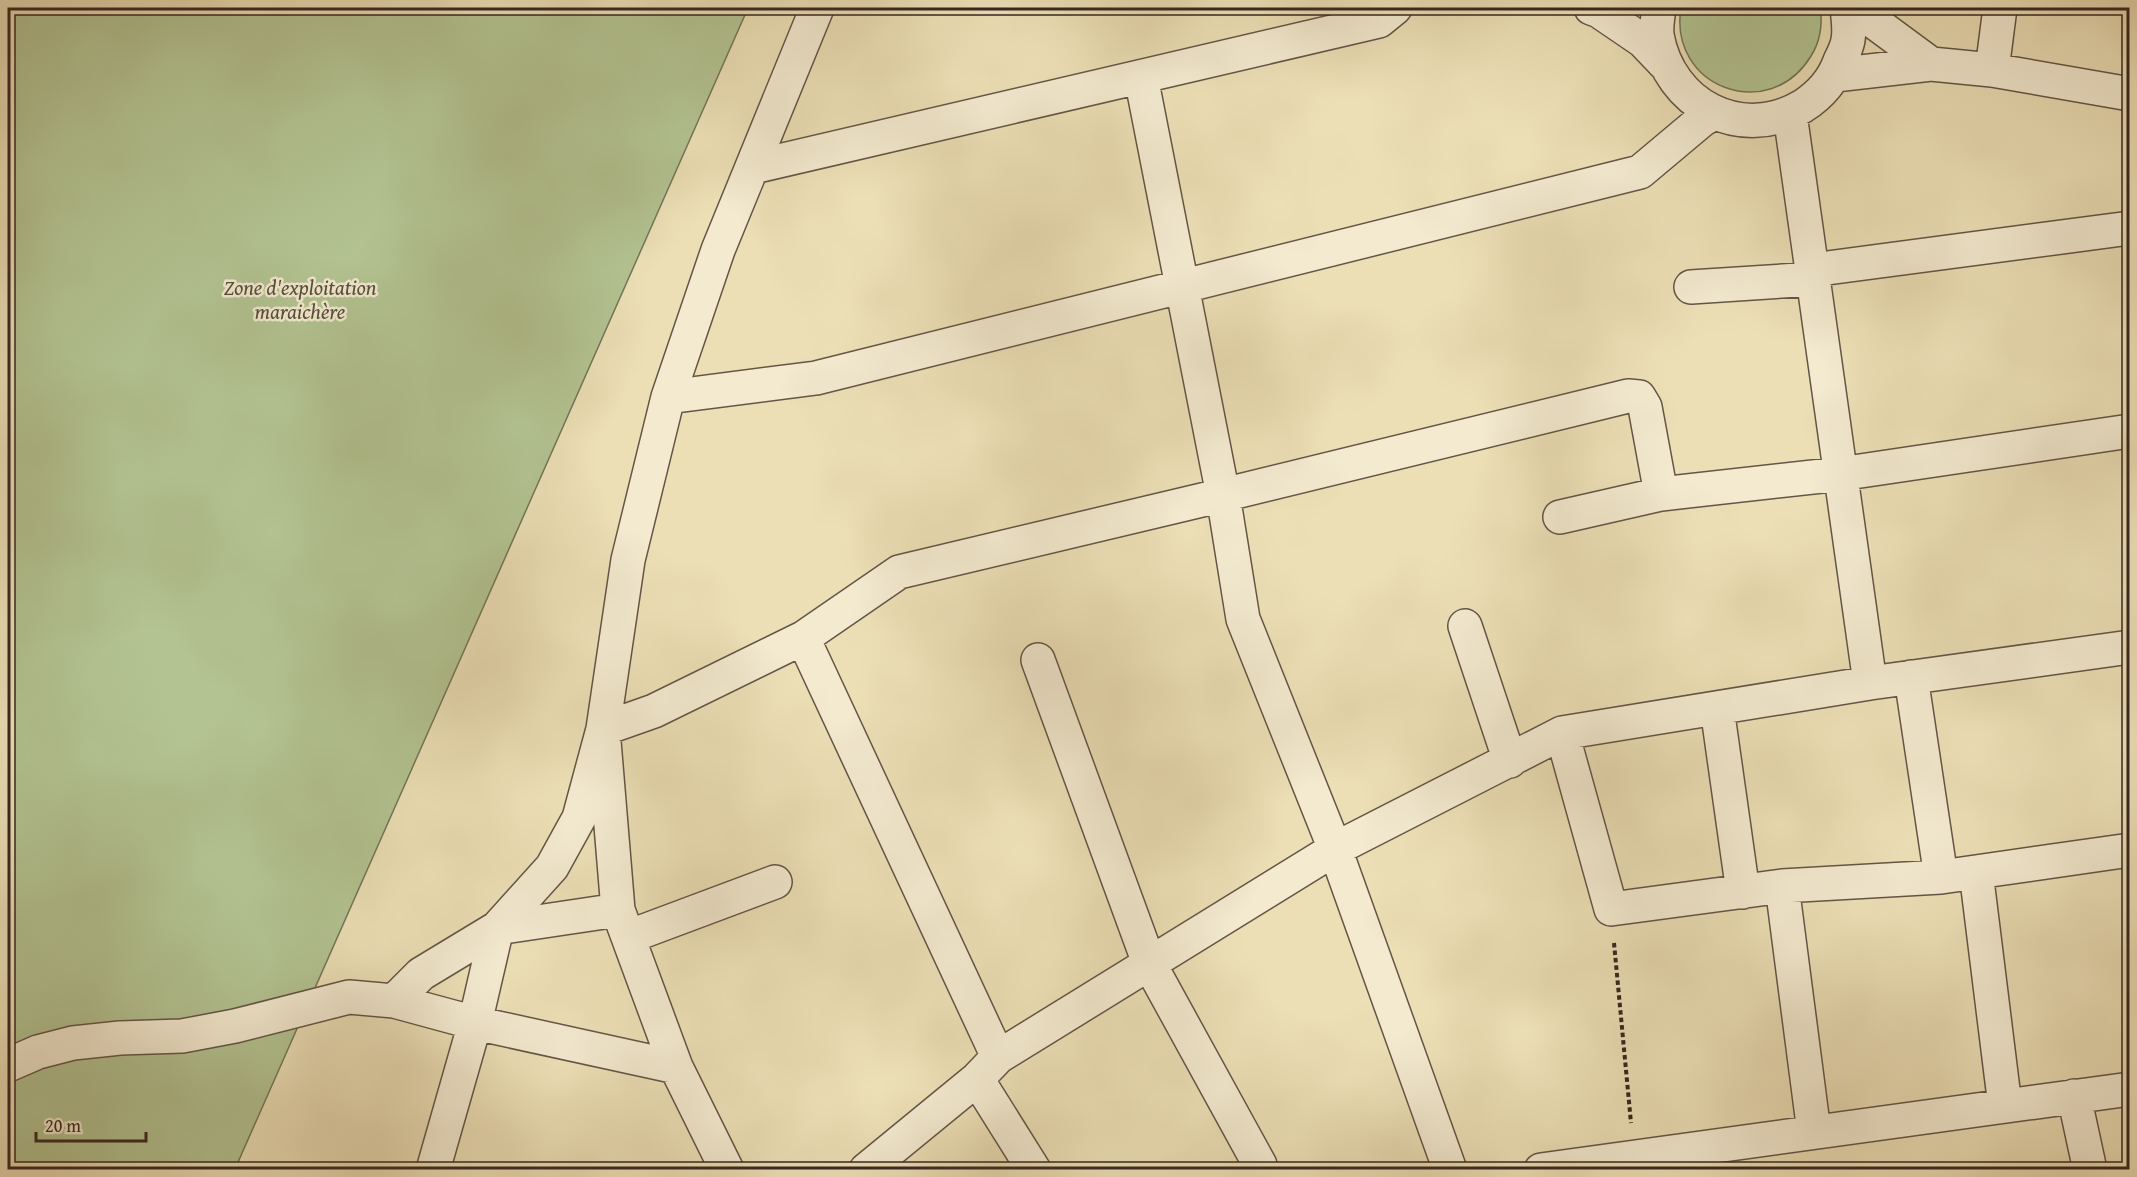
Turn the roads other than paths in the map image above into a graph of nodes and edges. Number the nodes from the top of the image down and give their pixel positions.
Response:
1 (817, 8) edge
2 (1395, 8) edge
3 (1591, 8) edge
4 (1659, 8) edge
5 (1847, 8) edge
6 (1855, 8) edge
7 (2000, 8) edge
8 (1665, 64) junction
9 (1931, 64) junction
10 (1992, 69) junction
11 (1835, 75) junction
12 (1141, 77) junction
13 (2130, 94) edge
14 (1714, 113) junction
15 (1790, 114) junction
16 (753, 167) junction
17 (2130, 228) edge
18 (1812, 275) junction
19 (1182, 287) junction
20 (1691, 287) dead end
21 (668, 398) junction
22 (2130, 431) edge
23 (1840, 474) junction
24 (1661, 494) junction
25 (1223, 495) junction
26 (1560, 517) dead end
27 (1465, 626) dead end
28 (803, 638) junction
29 (2130, 647) edge
30 (1038, 660) dead end
31 (1911, 678) junction
32 (1870, 684) junction
33 (1717, 708) junction
34 (603, 729) junction
35 (1562, 733) junction
36 (1510, 761) junction
37 (1335, 849) junction
38 (2130, 850) edge
39 (1976, 872) junction
40 (1941, 877) junction
41 (775, 882) dead end
42 (1782, 886) junction
43 (1743, 892) junction
44 (623, 923) junction
45 (497, 928) junction
46 (1149, 963) junction
47 (394, 1001) junction
48 (475, 1023) junction
49 (8, 1065) edge
50 (676, 1067) junction
51 (988, 1068) junction
52 (2130, 1089) edge
53 (2074, 1096) junction
54 (2005, 1106) junction
55 (1814, 1131) junction
56 (1635, 1163) edge
57 (1260, 1164) dead end
58 (433, 1170) edge
59 (727, 1170) edge
60 (866, 1170) edge
61 (1034, 1170) edge
62 (1450, 1170) edge
63 (1541, 1170) edge
64 (2090, 1170) edge

1 - 16 street
2 - 12 street
3 - 8 street
4 - 8 street
5 - 11 street
6 - 9 street
7 - 10 street
8 - 14 street
9 - 10 street
9 - 11 street
10 - 13 street
11 - 15 street
12 - 16 street
12 - 19 street
14 - 15 street
14 - 19 street
15 - 18 street
16 - 21 street
17 - 18 street
18 - 20 street
18 - 23 street
19 - 21 street
19 - 25 street
21 - 34 street
22 - 23 street
23 - 24 street
23 - 32 street
24 - 25 street
24 - 26 street
25 - 28 street
25 - 37 street
27 - 36 street
28 - 34 street
28 - 51 street
29 - 31 street
30 - 46 street
31 - 32 street
31 - 40 street
32 - 33 street
33 - 35 street
33 - 43 street
34 - 44 street
34 - 45 street
35 - 36 street
35 - 43 street
36 - 37 street
37 - 46 street
37 - 62 street
38 - 39 street
39 - 40 street
39 - 54 street
40 - 42 street
41 - 44 street
42 - 43 street
42 - 55 street
44 - 45 street
44 - 50 street
45 - 47 street
45 - 48 street
46 - 51 street
46 - 57 street
47 - 48 street
47 - 49 street
48 - 50 street
48 - 58 street
50 - 59 street
51 - 60 street
51 - 61 street
52 - 53 street
53 - 54 street
53 - 64 street
54 - 55 street
55 - 56 street
56 - 63 street

